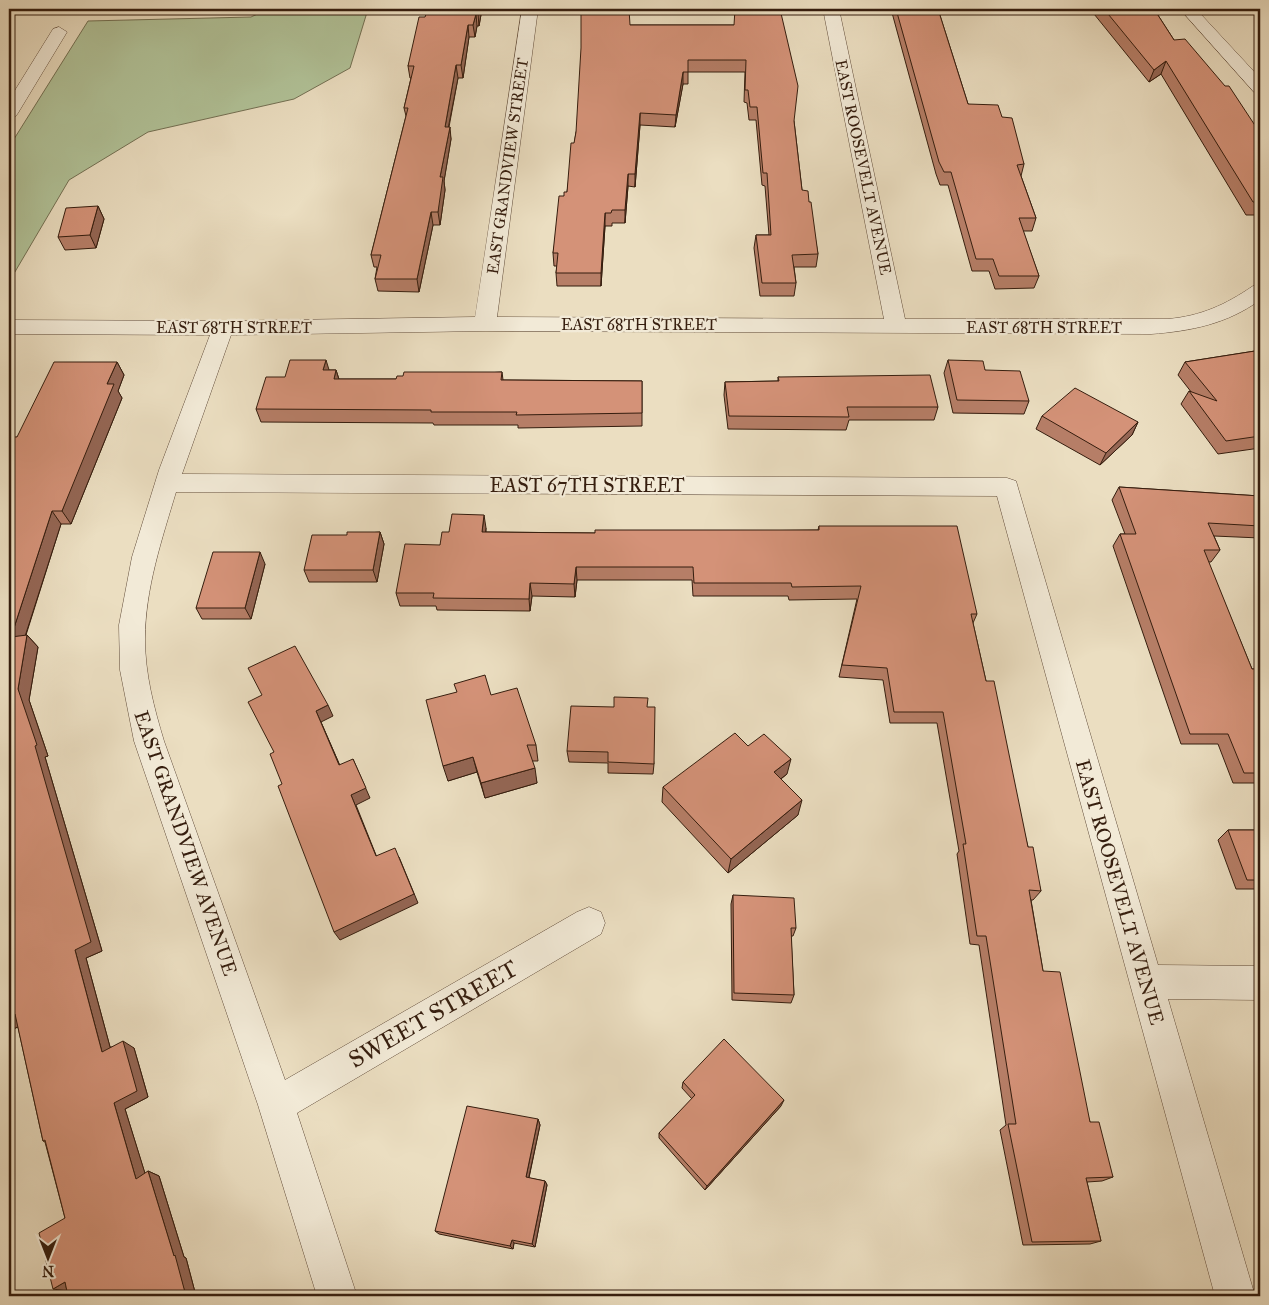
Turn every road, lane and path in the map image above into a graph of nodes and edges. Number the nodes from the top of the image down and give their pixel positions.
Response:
1 (530, 9) edge
2 (832, 9) edge
3 (1189, 9) edge
4 (59, 32) dead end
5 (1260, 88) edge
6 (9, 113) edge
7 (1260, 291) edge
8 (485, 324) junction
9 (896, 326) junction
10 (9, 327) edge
11 (224, 328) junction
12 (167, 483) junction
13 (1007, 487) joint
14 (589, 923) dead end
15 (1146, 982) junction
16 (1260, 983) edge
17 (276, 1105) junction
18 (337, 1296) edge
19 (1235, 1296) edge

1 - 8 street, EAST GRANDVIEW STREET
2 - 9 street, EAST ROOSEVELT AVENUE
3 - 5 street
4 - 6 street
7 - 9 street, EAST 68TH STREET
8 - 9 street, EAST 68TH STREET
8 - 11 street, EAST 68TH STREET
10 - 11 street, EAST 68TH STREET
11 - 12 street, EAST GRANDVIEW AVENUE
12 - 13 street, EAST 67TH STREET
12 - 17 street, EAST GRANDVIEW AVENUE
13 - 15 street, EAST ROOSEVELT AVENUE
14 - 17 street, SWEET STREET
15 - 16 street
15 - 19 street, EAST ROOSEVELT AVENUE
17 - 18 street, EAST GRANDVIEW AVENUE

